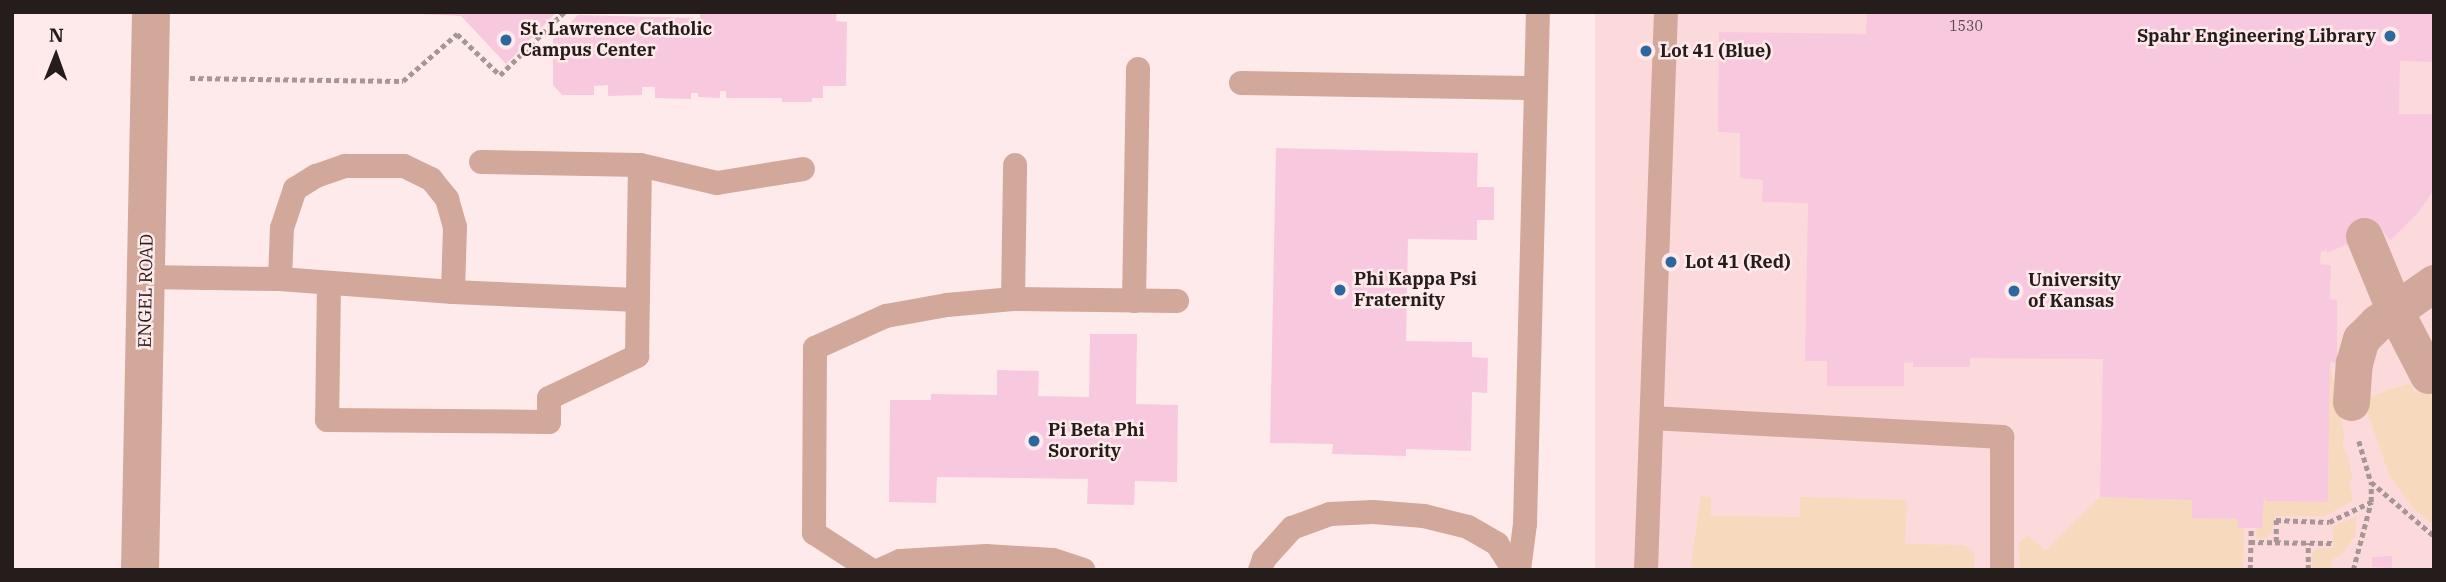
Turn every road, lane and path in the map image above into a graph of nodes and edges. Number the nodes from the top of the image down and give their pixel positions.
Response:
1 (151, 12) edge
2 (564, 12) edge
3 (1538, 12) edge
4 (1666, 12) edge
5 (1138, 69) dead end
6 (189, 78) dead end
7 (1241, 83) dead end
8 (1535, 88) junction
9 (481, 162) dead end
10 (640, 164) junction
11 (1015, 165) dead end
12 (803, 169) dead end
13 (2355, 241) dead end
14 (146, 276) junction
15 (280, 279) junction
16 (2434, 283) edge
17 (329, 284) junction
18 (453, 292) junction
19 (1013, 299) junction
20 (638, 300) junction
21 (1134, 301) junction
22 (1177, 301) dead end
23 (2386, 317) junction
24 (2428, 375) dead end
25 (2351, 402) joint
26 (1652, 418) junction
27 (2371, 482) junction
28 (2371, 502) junction
29 (2251, 528) dead end
30 (2434, 536) edge
31 (2250, 542) junction
32 (2276, 542) junction
33 (2308, 543) junction
34 (2332, 543) dead end
35 (140, 570) edge
36 (871, 570) edge
37 (880, 570) edge
38 (1083, 570) edge
39 (1259, 570) edge
40 (1517, 570) edge
41 (1646, 570) edge
42 (2002, 570) edge
43 (2250, 570) edge
44 (2308, 570) edge
45 (2353, 570) edge

1 - 14 street, ENGEL ROAD
2 - 6 path
3 - 8 lane
4 - 26 lane
5 - 21 lane
7 - 8 lane
8 - 40 lane
9 - 10 lane
10 - 12 lane
10 - 20 lane
11 - 19 lane
13 - 23 street
14 - 15 lane
14 - 35 street, ENGEL ROAD
15 - 17 lane
15 - 18 lane
16 - 23 street
17 - 18 lane
17 - 20 lane
18 - 20 lane
19 - 21 lane
19 - 36 lane
21 - 22 lane
23 - 24 street
23 - 25 street
25 - 27 path
26 - 41 lane
26 - 42 lane
27 - 28 path
27 - 30 path
28 - 32 path
28 - 45 path
29 - 31 path
31 - 32 path
31 - 43 path
32 - 33 path
33 - 34 path
33 - 44 path
37 - 38 lane
39 - 40 lane

